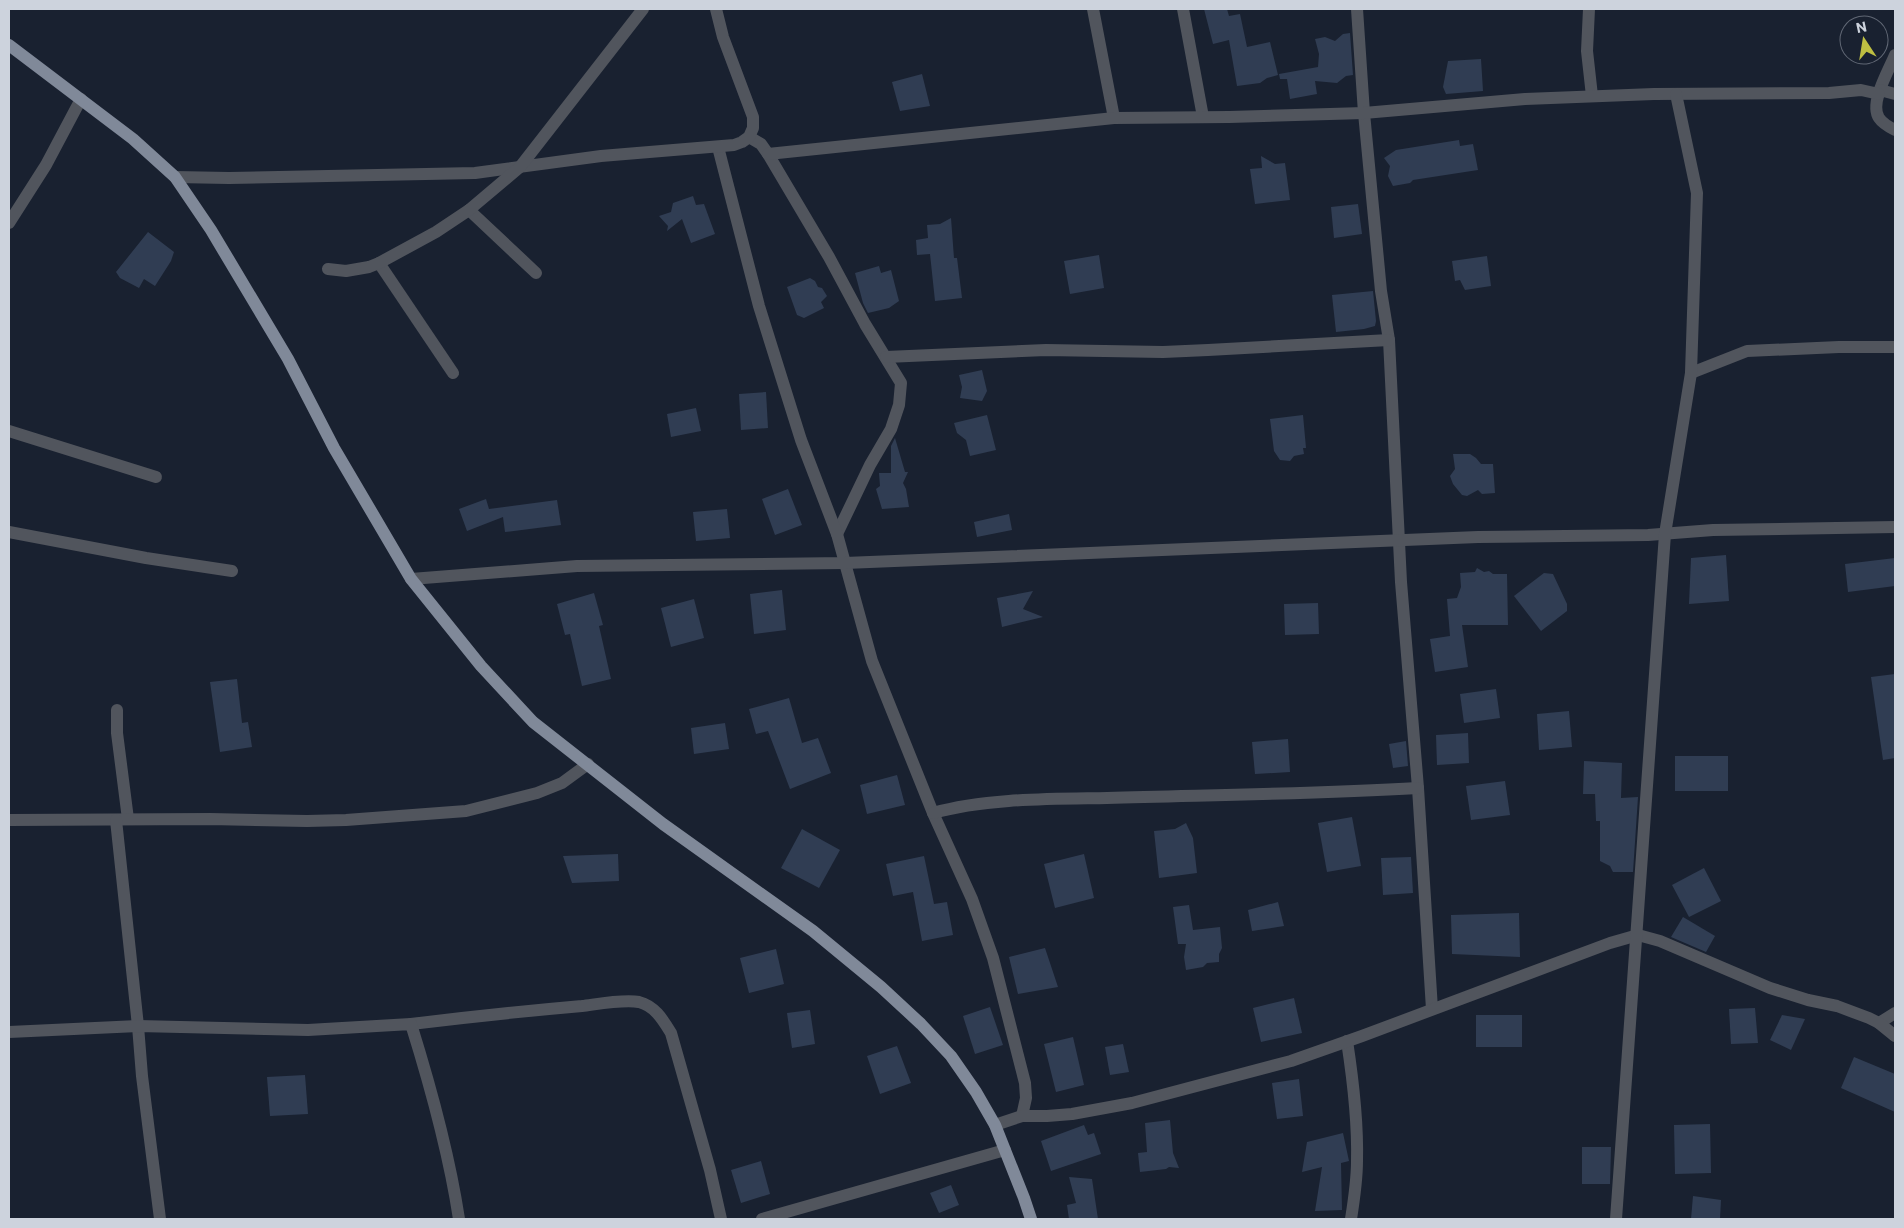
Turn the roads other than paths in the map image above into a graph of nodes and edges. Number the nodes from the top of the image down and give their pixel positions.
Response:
1 (643, 9) edge
2 (716, 9) edge
3 (1093, 9) edge
4 (1183, 9) edge
5 (1357, 9) edge
6 (1589, 9) edge
7 (9, 45) edge
8 (1895, 55) edge
9 (1879, 92) junction
10 (1676, 94) junction
11 (1895, 94) edge
12 (1592, 96) junction
13 (81, 99) junction
14 (1364, 113) junction
15 (1203, 117) junction
16 (1114, 118) junction
17 (1895, 130) edge
18 (749, 137) junction
19 (718, 147) junction
20 (768, 154) junction
21 (520, 167) junction
22 (175, 177) junction
23 (469, 210) junction
24 (9, 223) edge
25 (379, 263) junction
26 (328, 269) dead end
27 (536, 273) dead end
28 (1389, 340) junction
29 (1895, 347) edge
30 (886, 357) junction
31 (453, 373) dead end
32 (1691, 373) junction
33 (9, 431) edge
34 (156, 476) dead end
35 (1895, 527) edge
36 (9, 532) edge
37 (837, 534) junction
38 (1665, 534) junction
39 (1399, 541) junction
40 (845, 562) junction
41 (232, 571) dead end
42 (410, 579) junction
43 (117, 710) dead end
44 (588, 764) junction
45 (1418, 788) junction
46 (933, 813) junction
47 (122, 819) junction
48 (9, 820) edge
49 (1638, 935) junction
50 (1432, 1009) junction
51 (1895, 1013) edge
52 (1879, 1023) junction
53 (411, 1024) junction
54 (138, 1026) junction
55 (9, 1032) edge
56 (1895, 1036) edge
57 (1347, 1041) junction
58 (1022, 1116) junction
59 (995, 1125) junction
60 (1005, 1150) junction
61 (160, 1219) edge
62 (459, 1219) edge
63 (721, 1219) edge
64 (762, 1219) edge
65 (1031, 1219) edge
66 (1351, 1219) edge
67 (1616, 1219) edge

1 - 21 street
2 - 18 street
3 - 16 street
4 - 15 street
5 - 14 street
6 - 12 street
7 - 13 main road
8 - 9 street
9 - 10 street
9 - 11 street
9 - 17 street
10 - 12 street
10 - 32 street
12 - 14 street
13 - 22 main road
13 - 24 street
14 - 15 street
14 - 28 street
15 - 16 street
16 - 20 street
18 - 19 street
18 - 20 street
19 - 21 street
19 - 37 street
20 - 30 street
21 - 22 street
21 - 23 street
22 - 42 main road
23 - 25 street
23 - 27 street
25 - 26 street
25 - 31 street
28 - 30 street
28 - 39 street
29 - 32 street
30 - 37 street
32 - 38 street
33 - 34 street
35 - 38 street
36 - 41 street
37 - 40 street
38 - 39 street
38 - 49 street
39 - 40 street
39 - 45 street
40 - 42 street
40 - 46 street
42 - 44 main road
43 - 47 street
44 - 47 street
44 - 59 main road
45 - 46 street
45 - 50 street
46 - 58 street
47 - 48 street
47 - 54 street
49 - 50 street
49 - 52 street
49 - 67 street
50 - 57 street
51 - 52 street
52 - 56 street
53 - 54 street
53 - 62 street
53 - 63 street
54 - 55 street
54 - 61 street
57 - 58 street
57 - 66 street
58 - 59 street
59 - 60 main road
60 - 64 street
60 - 65 main road

